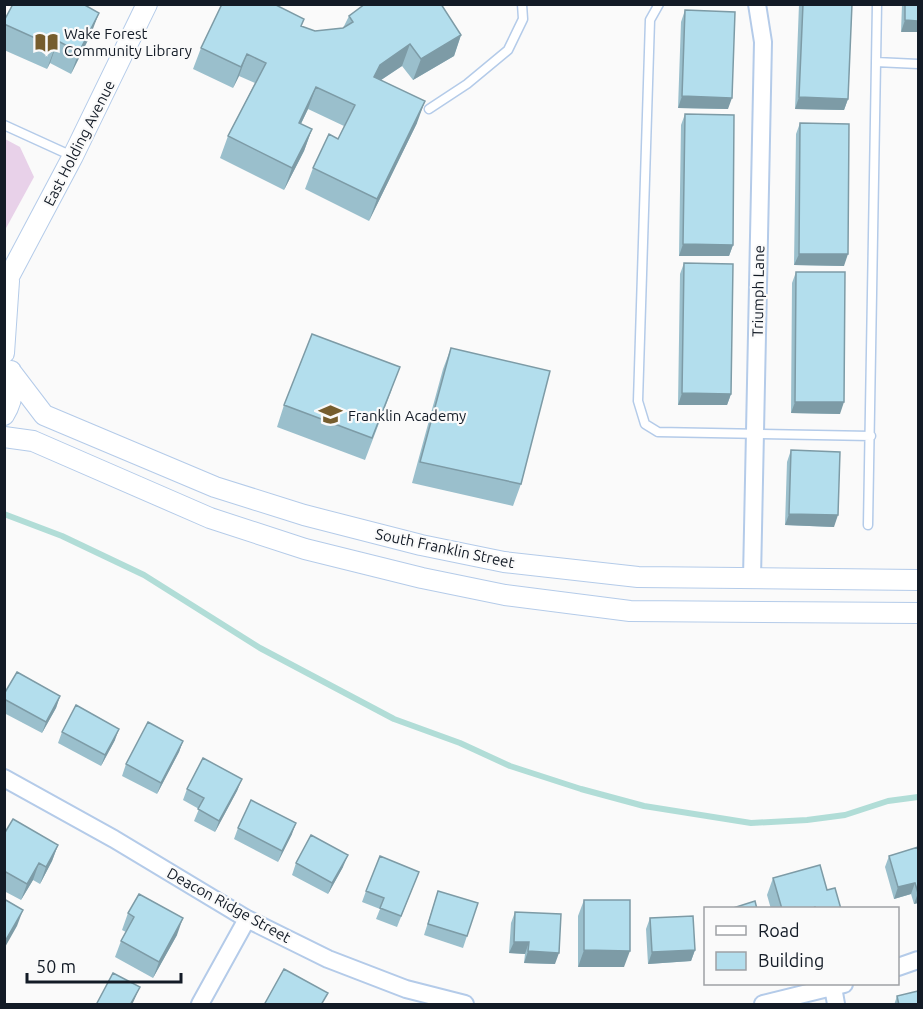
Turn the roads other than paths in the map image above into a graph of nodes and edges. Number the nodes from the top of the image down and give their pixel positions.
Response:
1 (147, 4) edge
2 (522, 4) edge
3 (659, 4) edge
4 (757, 4) edge
5 (877, 4) edge
6 (876, 62) junction
7 (918, 64) edge
8 (429, 109) dead end
9 (4, 125) edge
10 (73, 156) junction
11 (7, 283) edge
12 (7, 361) edge
13 (4, 415) edge
14 (754, 435) junction
15 (871, 436) junction
16 (4, 437) edge
17 (868, 525) dead end
18 (752, 578) junction
19 (918, 580) edge
20 (918, 613) edge
21 (4, 778) edge
22 (247, 919) junction
23 (918, 960) edge
24 (899, 966) edge
25 (839, 985) edge
26 (201, 1005) edge
27 (465, 1005) edge
28 (764, 1005) edge
29 (836, 1005) edge

1 - 10 street, East Holding Avenue
2 - 8 lane
3 - 14 lane
4 - 14 street, Triumph Lane
5 - 6 lane
6 - 7 lane
6 - 15 lane
9 - 10 lane
10 - 11 street, East Holding Avenue
11 - 12 street, East Holding Avenue
12 - 13 street, East Holding Avenue
12 - 18 street, South Franklin Street
14 - 15 lane
14 - 18 street, Triumph Lane
15 - 17 lane
16 - 20 street
18 - 19 street, South Franklin Street
21 - 22 street, Deacon Ridge Street
22 - 26 street
22 - 27 street, Deacon Ridge Street
23 - 24 street
25 - 28 street
25 - 29 street

